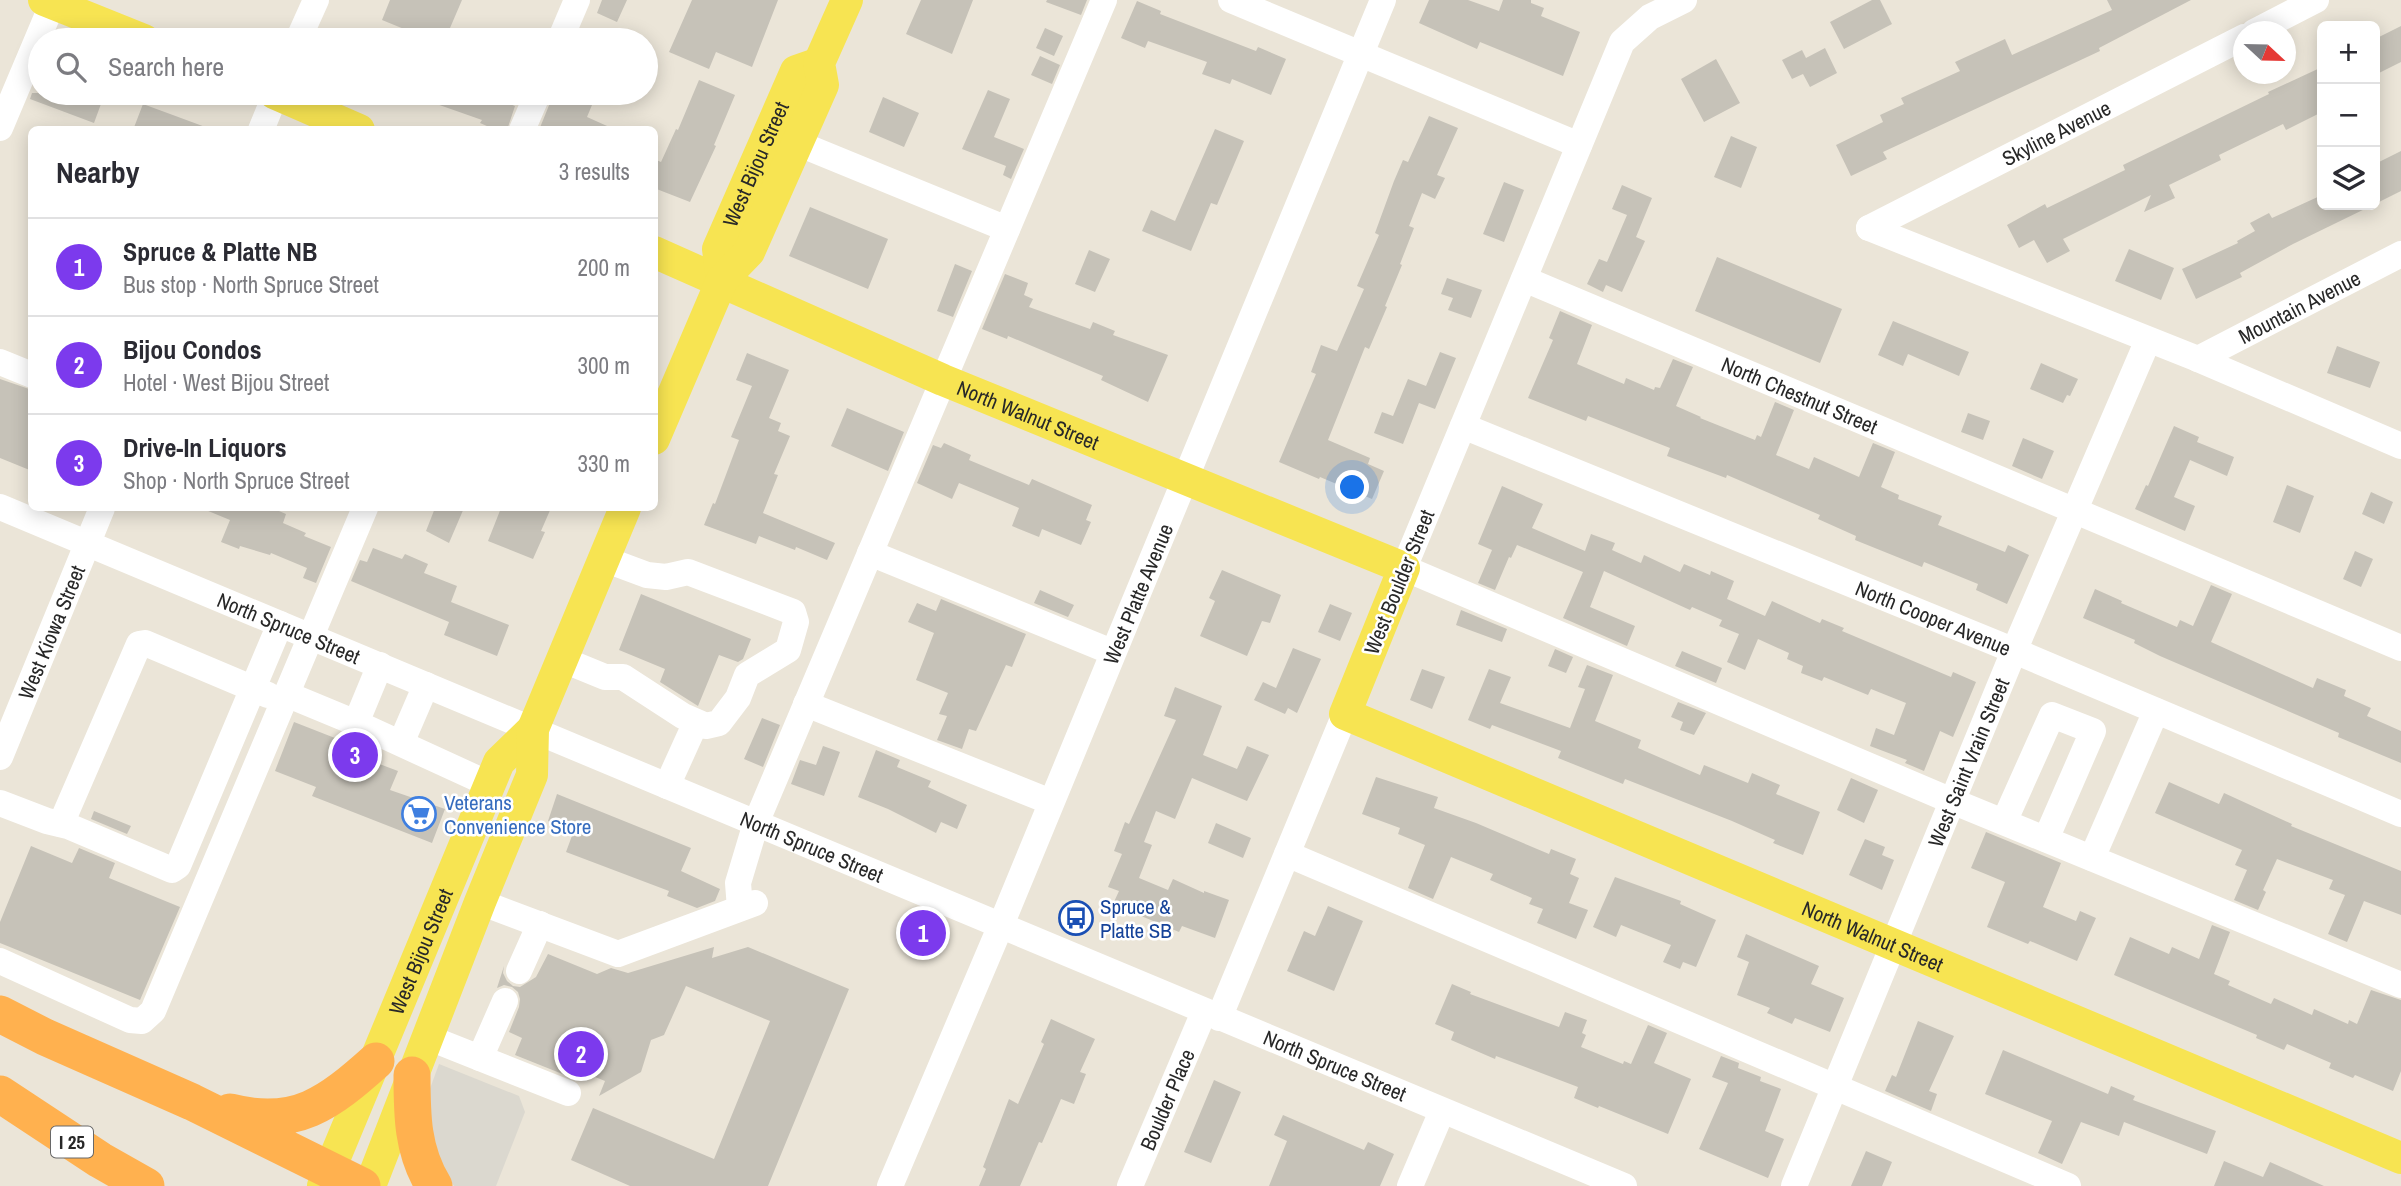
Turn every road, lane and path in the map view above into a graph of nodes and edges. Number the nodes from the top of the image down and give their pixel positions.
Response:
1 (316, 0) edge
2 (577, 0) edge
3 (847, 0) edge
4 (1104, 0) edge
5 (1231, 0) edge
6 (1383, 0) edge
7 (1684, 0) edge
8 (2316, 0) edge
9 (50, 1) edge
10 (1647, 9) edge
11 (2275, 21) edge
12 (39, 28) edge
13 (115, 28) edge
14 (303, 28) edge
15 (565, 28) edge
16 (2233, 43) edge
17 (1361, 55) junction
18 (28, 57) edge
19 (819, 63) junction
20 (270, 105) edge
21 (302, 105) edge
22 (533, 105) edge
23 (263, 126) edge
24 (350, 126) edge
25 (524, 126) edge
26 (0, 128) edge
27 (797, 143) junction
28 (1579, 145) junction
29 (1007, 229) junction
30 (658, 254) edge
31 (2401, 254) edge
32 (1524, 279) junction
33 (722, 280) junction
34 (2148, 340) junction
35 (2198, 359) junction
36 (0, 362) edge
37 (28, 373) edge
38 (943, 380) junction
39 (1463, 426) junction
40 (658, 430) edge
41 (2401, 446) edge
42 (1185, 480) junction
43 (0, 507) edge
44 (101, 511) edge
45 (364, 511) edge
46 (624, 511) edge
47 (2076, 511) junction
48 (87, 543) junction
49 (870, 553) junction
50 (604, 559) junction
51 (1404, 568) junction
52 (280, 624) junction
53 (311, 637) junction
54 (2401, 648) edge
55 (2014, 651) junction
56 (1112, 652) junction
57 (561, 659) junction
58 (380, 666) junction
59 (426, 685) junction
60 (252, 688) junction
61 (284, 698) junction
62 (806, 704) junction
63 (2156, 710) junction
64 (9, 712) edge
65 (1345, 714) junction
66 (696, 722) junction
67 (356, 723) junction
68 (533, 729) junction
69 (401, 743) junction
70 (0, 757) edge
71 (491, 785) junction
72 (667, 786) junction
73 (1952, 801) junction
74 (1051, 802) junction
75 (0, 803) edge
76 (2401, 814) edge
77 (2004, 822) junction
78 (757, 823) junction
79 (61, 824) junction
80 (2046, 839) junction
81 (1287, 854) junction
82 (2092, 858) junction
83 (480, 902) junction
84 (540, 924) junction
85 (1001, 925) junction
86 (1894, 944) junction
87 (0, 961) edge
88 (519, 971) dead end
89 (2401, 985) edge
90 (505, 1001) dead end
91 (0, 1014) edge
92 (1212, 1015) junction
93 (427, 1037) junction
94 (480, 1058) junction
95 (376, 1061) junction
96 (412, 1074) junction
97 (1835, 1088) junction
98 (568, 1093) dead end
99 (0, 1094) edge
100 (192, 1102) junction
101 (1442, 1111) junction
102 (2401, 1158) edge
103 (326, 1178) edge
104 (1613, 1184) edge
105 (146, 1186) edge
106 (362, 1186) edge
107 (370, 1186) edge
108 (434, 1186) edge
109 (890, 1186) edge
110 (1130, 1186) edge
111 (1410, 1186) edge
112 (1794, 1186) edge
113 (2068, 1186) edge

1 - 14 street
2 - 15 street
3 - 19 main road, West Bijou Street
4 - 29 street
5 - 17 street
6 - 17 street, West Platte Avenue
7 - 10 street, West Boulder Street
8 - 11 street
9 - 12 street
9 - 13 main road
10 - 28 street, West Boulder Street
16 - 34 street, Skyline Avenue
17 - 28 street
17 - 42 street, West Platte Avenue
18 - 26 street
19 - 27 main road, West Bijou Street
19 - 33 main road, West Bijou Street
20 - 23 street
21 - 24 main road
22 - 25 street
27 - 29 street
27 - 33 main road, West Bijou Street
28 - 32 street, West Boulder Street
29 - 38 street
30 - 33 main road, North Walnut Street
31 - 35 street, Mountain Avenue
32 - 39 street, West Boulder Street
32 - 47 street, North Chestnut Street
33 - 38 main road, North Walnut Street
33 - 40 main road, West Bijou Street
34 - 35 street
34 - 47 street, West Saint Vrain Street
35 - 41 street
36 - 37 street
38 - 42 main road, North Walnut Street
38 - 49 street
39 - 51 street, West Boulder Street
39 - 55 street, North Cooper Avenue
42 - 51 main road, North Walnut Street
42 - 56 street, West Platte Avenue
43 - 48 street, North Spruce Street
44 - 48 street, West Kiowa Street
45 - 53 street
46 - 50 main road, West Bijou Street
47 - 54 street, North Chestnut Street
47 - 55 street, West Saint Vrain Street
48 - 52 street, North Spruce Street
48 - 64 street, West Kiowa Street
49 - 56 street
49 - 62 street
50 - 57 main road, West Bijou Street
50 - 66 street
51 - 65 main road, West Boulder Street
51 - 73 street
52 - 53 street, North Spruce Street
52 - 60 street
53 - 58 street, North Spruce Street
53 - 61 street
55 - 63 street, North Cooper Avenue
55 - 73 street, West Saint Vrain Street
56 - 74 street, West Platte Avenue
57 - 66 street
57 - 68 main road, West Bijou Street
58 - 59 street, North Spruce Street
58 - 67 street
59 - 68 street, North Spruce Street
59 - 69 street
60 - 61 street
60 - 79 street
60 - 79 street
61 - 67 street
61 - 87 street
62 - 74 street
62 - 78 street
63 - 76 street, North Cooper Avenue
63 - 82 street
64 - 70 street, West Kiowa Street
65 - 81 street, West Boulder Street
65 - 86 main road, North Walnut Street
66 - 72 street
67 - 69 street
68 - 71 main road, West Bijou Street
68 - 72 street, North Spruce Street
68 - 83 main road, West Bijou Street
69 - 71 street
71 - 95 main road, West Bijou Street
72 - 78 street, North Spruce Street
73 - 77 street
73 - 86 street, West Saint Vrain Street
74 - 85 street, West Platte Avenue
75 - 79 street
77 - 80 street
77 - 80 street
78 - 84 street
78 - 85 street, North Spruce Street
80 - 82 street
81 - 92 street, West Boulder Street
81 - 97 street
82 - 89 street
83 - 84 street
83 - 93 main road, West Bijou Street
84 - 88 street
85 - 92 street, North Spruce Street
85 - 109 street, West Platte Avenue
86 - 97 street, West Saint Vrain Street
86 - 102 main road, North Walnut Street
90 - 94 street
91 - 100 highway
92 - 101 street, North Spruce Street
92 - 110 street, Boulder Place
93 - 94 street
93 - 96 main road, West Bijou Street
94 - 98 street
95 - 100 highway
95 - 103 main road, West Bijou Street
96 - 107 main road, West Bijou Street
96 - 108 highway
97 - 112 street, West Saint Vrain Street
97 - 113 street
99 - 105 highway, I 25
100 - 103 highway
101 - 104 street, North Spruce Street
101 - 111 street
103 - 106 highway

